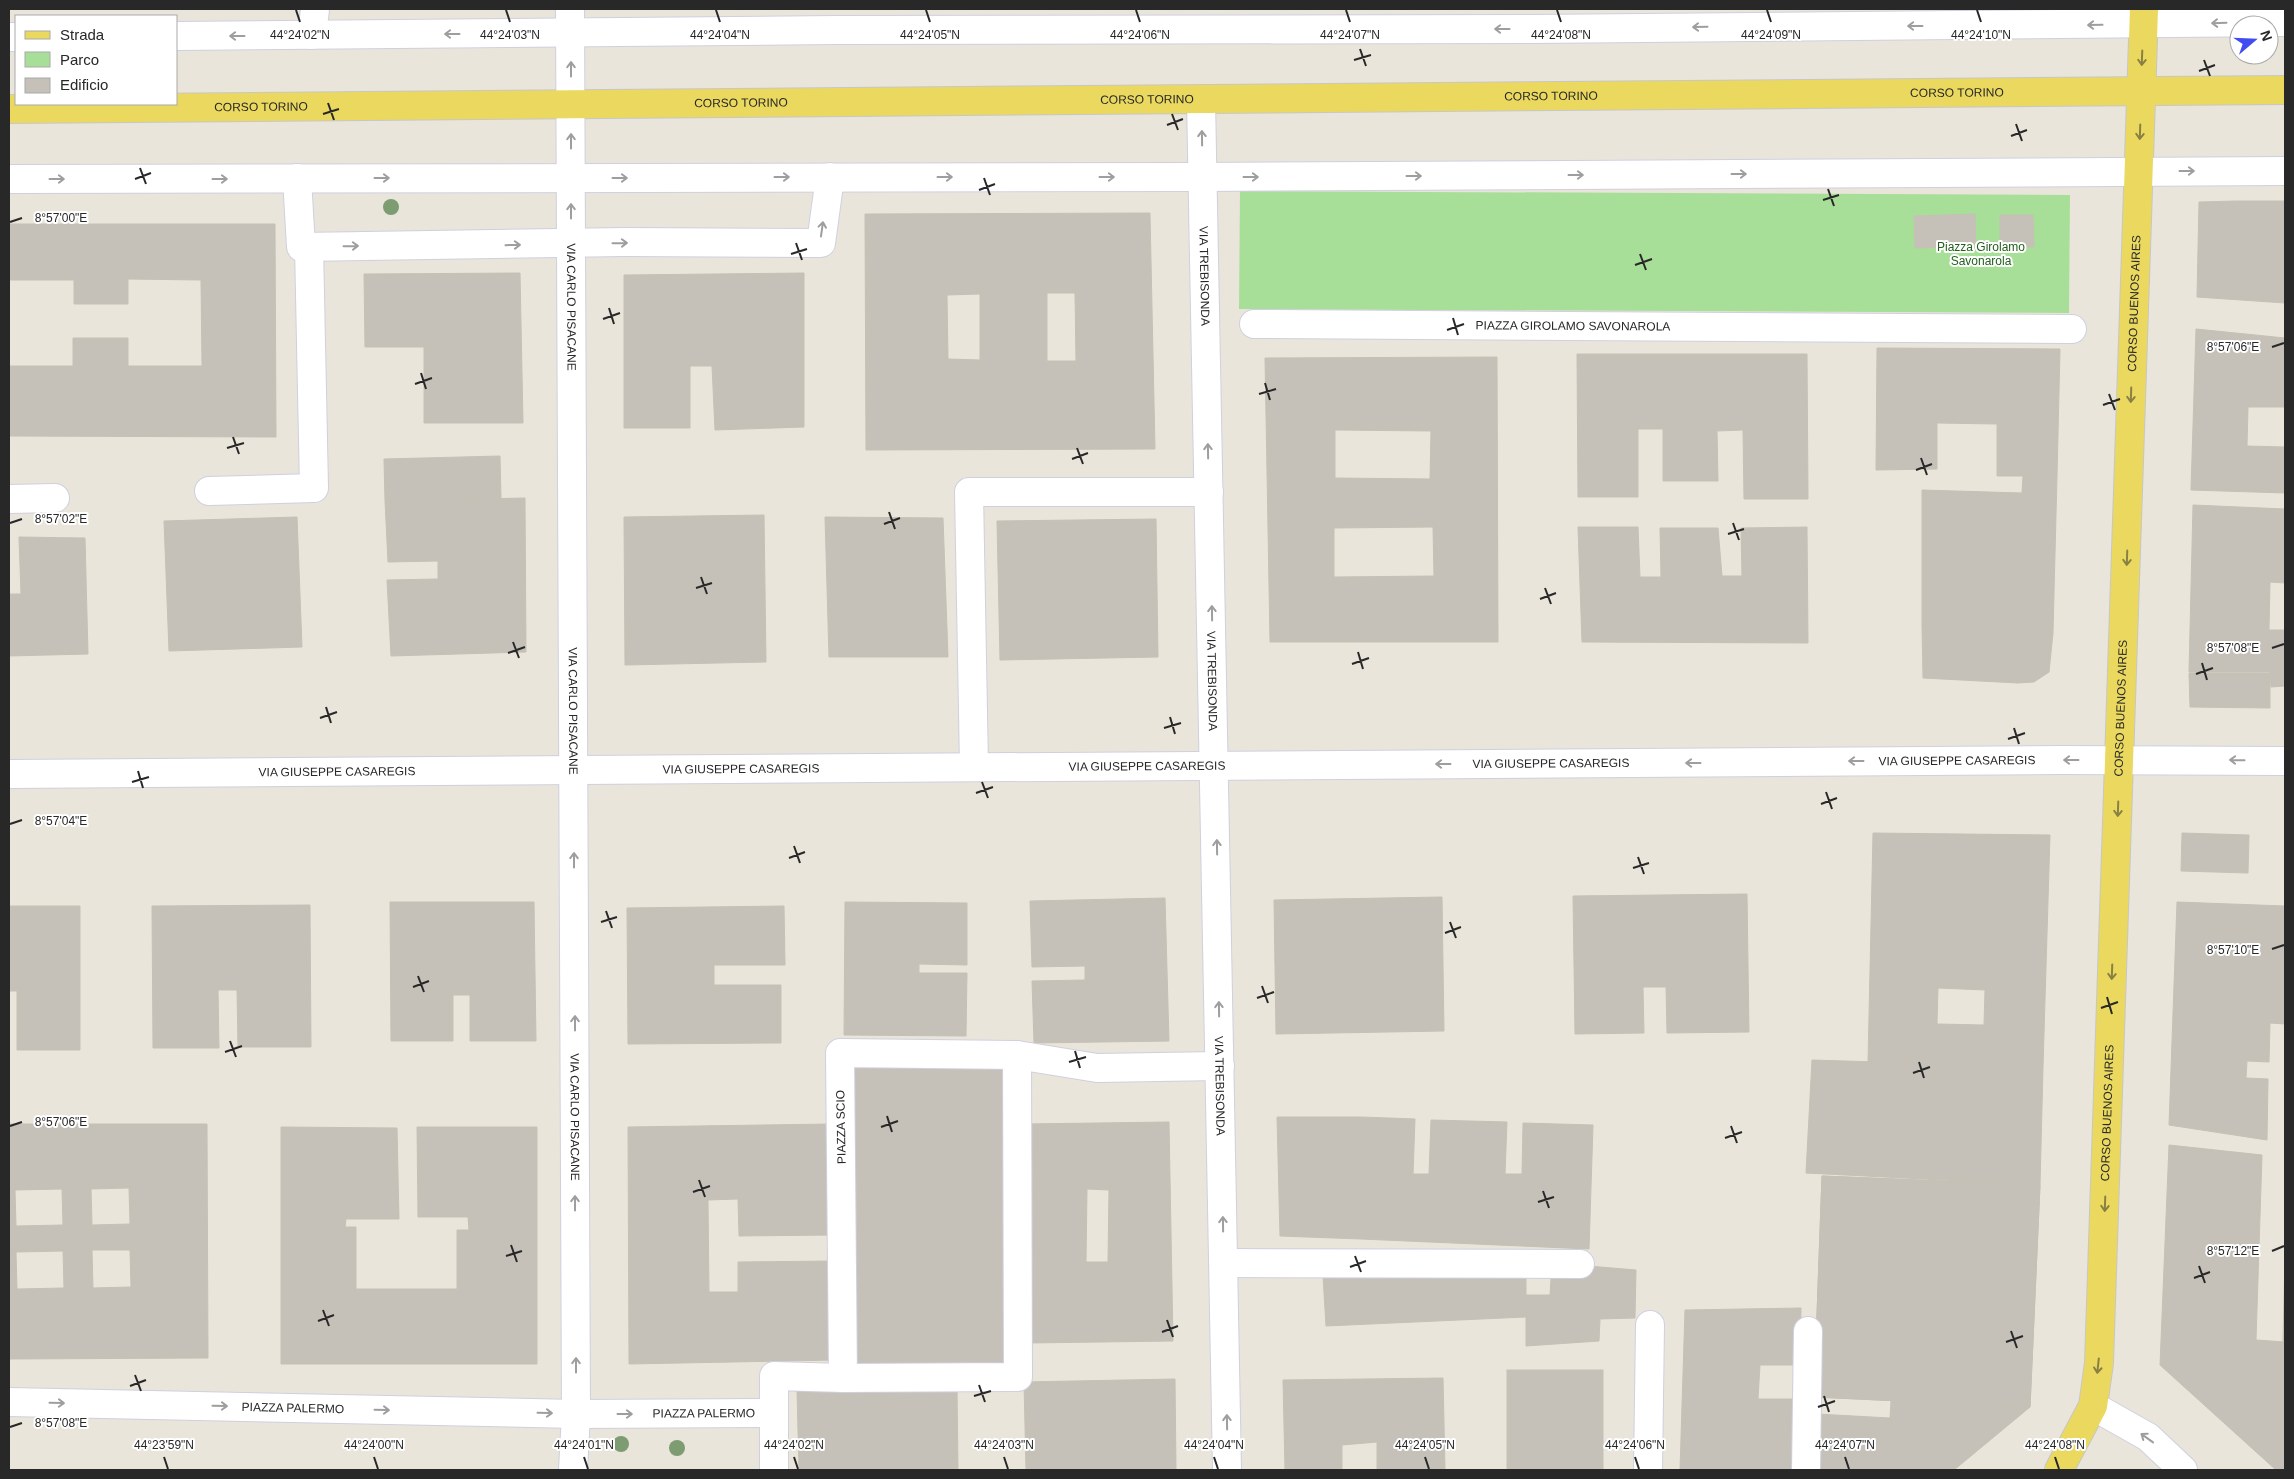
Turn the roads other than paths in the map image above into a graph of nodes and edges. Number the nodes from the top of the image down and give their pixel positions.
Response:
1 (2144, 16) edge
2 (1771, 17) edge
3 (1207, 19) edge
4 (1534, 19) edge
5 (835, 20) edge
6 (570, 21) edge
7 (313, 22) edge
8 (2285, 22) edge
9 (178, 36) edge
10 (2285, 90) edge
11 (2141, 92) junction
12 (1201, 100) junction
13 (571, 104) junction
14 (9, 109) edge
15 (2285, 171) edge
16 (2138, 172) junction
17 (830, 177) junction
18 (1202, 177) junction
19 (297, 178) junction
20 (571, 178) junction
21 (9, 179) edge
22 (571, 244) junction
23 (309, 246) junction
24 (1254, 324) dead end
25 (2072, 329) dead end
26 (209, 491) dead end
27 (1209, 492) junction
28 (55, 498) dead end
29 (9, 499) edge
30 (2120, 761) junction
31 (2285, 761) edge
32 (974, 767) junction
33 (1215, 767) junction
34 (574, 770) junction
35 (9, 774) edge
36 (1017, 1055) junction
37 (1220, 1066) junction
38 (1224, 1263) junction
39 (1580, 1264) dead end
40 (1650, 1324) dead end
41 (1808, 1331) dead end
42 (843, 1378) junction
43 (9, 1402) edge
44 (2093, 1406) junction
45 (774, 1413) junction
46 (576, 1414) junction
47 (573, 1470) edge
48 (774, 1470) edge
49 (1227, 1470) edge
50 (1648, 1470) edge
51 (1806, 1470) edge
52 (2059, 1470) edge
53 (2184, 1470) edge

1 -> 2 street
8 -> 1 street
1 -> 11 main road, CORSO BUENOS AIRES
2 -> 4 street
4 -> 3 street
3 - 5 street
5 - 6 street
6 -> 7 street
13 -> 6 street, VIA CARLO PISACANE
7 -> 9 street
10 - 11 main road, CORSO TORINO
11 - 12 main road, CORSO TORINO
11 -> 16 main road, CORSO BUENOS AIRES
12 - 13 main road, CORSO TORINO
18 -> 12 street, VIA TREBISONDA
13 - 14 main road, CORSO TORINO
20 -> 13 street, VIA CARLO PISACANE
16 -> 15 street
18 -> 16 street
16 -> 30 main road, CORSO BUENOS AIRES
17 -> 18 street
20 -> 17 street
22 -> 17 street
27 -> 18 street, VIA TREBISONDA
19 -> 20 street
21 -> 19 street
19 - 23 street
22 -> 20 street, VIA CARLO PISACANE
23 -> 22 street
22 - 34 street, VIA CARLO PISACANE
23 - 26 street
24 - 25 street, PIAZZA GIROLAMO SAVONAROLA
27 - 32 street
33 -> 27 street, VIA TREBISONDA
28 - 29 street
31 -> 30 street, VIA GIUSEPPE CASAREGIS
30 -> 33 street, VIA GIUSEPPE CASAREGIS
30 -> 44 main road, CORSO BUENOS AIRES
32 - 33 street, VIA GIUSEPPE CASAREGIS
32 - 34 street, VIA GIUSEPPE CASAREGIS
37 -> 33 street, VIA TREBISONDA
34 - 35 street, VIA GIUSEPPE CASAREGIS
46 -> 34 street, VIA CARLO PISACANE
36 - 37 street, PIAZZA SCIO
36 - 42 street
36 - 42 street, PIAZZA SCIO
38 -> 37 street, VIA TREBISONDA
38 - 39 street
49 -> 38 street, VIA TREBISONDA
40 - 50 street
41 - 51 street
42 - 45 street
43 -> 46 street, PIAZZA PALERMO
44 - 52 main road
53 -> 44 street
46 -> 45 street, PIAZZA PALERMO
45 - 48 street, PIAZZA PALERMO
46 - 47 street

